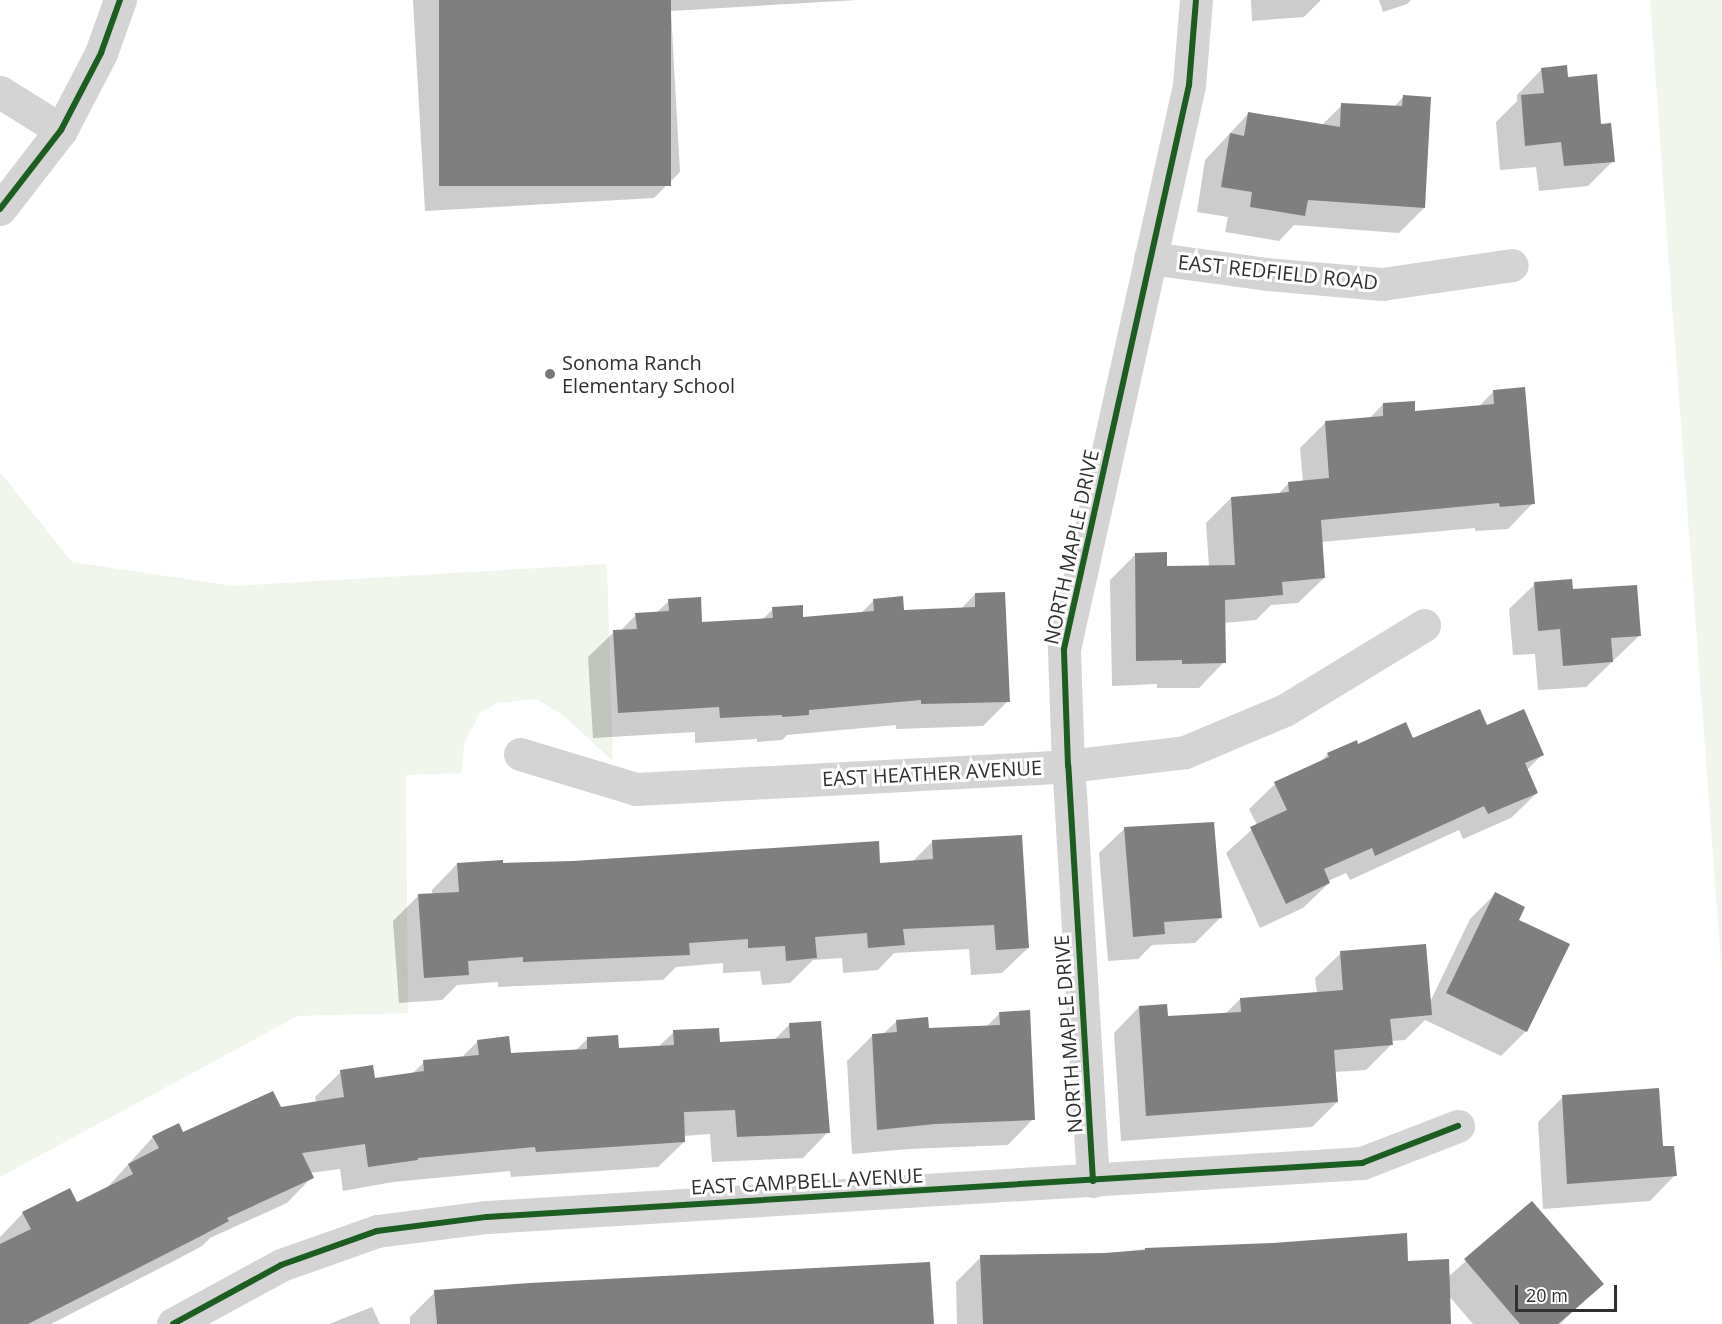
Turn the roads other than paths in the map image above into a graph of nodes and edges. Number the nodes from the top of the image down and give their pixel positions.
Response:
1 (120, 0) edge
2 (1196, 0) edge
3 (0, 92) edge
4 (61, 130) junction
5 (0, 209) edge
6 (1150, 258) junction
7 (1512, 265) dead end
8 (1424, 625) dead end
9 (519, 754) dead end
10 (1068, 766) junction
11 (1458, 1126) dead end
12 (1093, 1181) junction
13 (173, 1324) edge

1 - 4 street
2 - 6 street, NORTH MAPLE DRIVE
3 - 4 street
4 - 5 street
6 - 7 street, EAST REDFIELD ROAD
6 - 10 street, NORTH MAPLE DRIVE
8 - 10 street, EAST HEATHER AVENUE
9 - 10 street, EAST HEATHER AVENUE
10 - 12 street, NORTH MAPLE DRIVE
11 - 12 street, EAST CAMPBELL AVENUE
12 - 13 street, EAST CAMPBELL AVENUE

